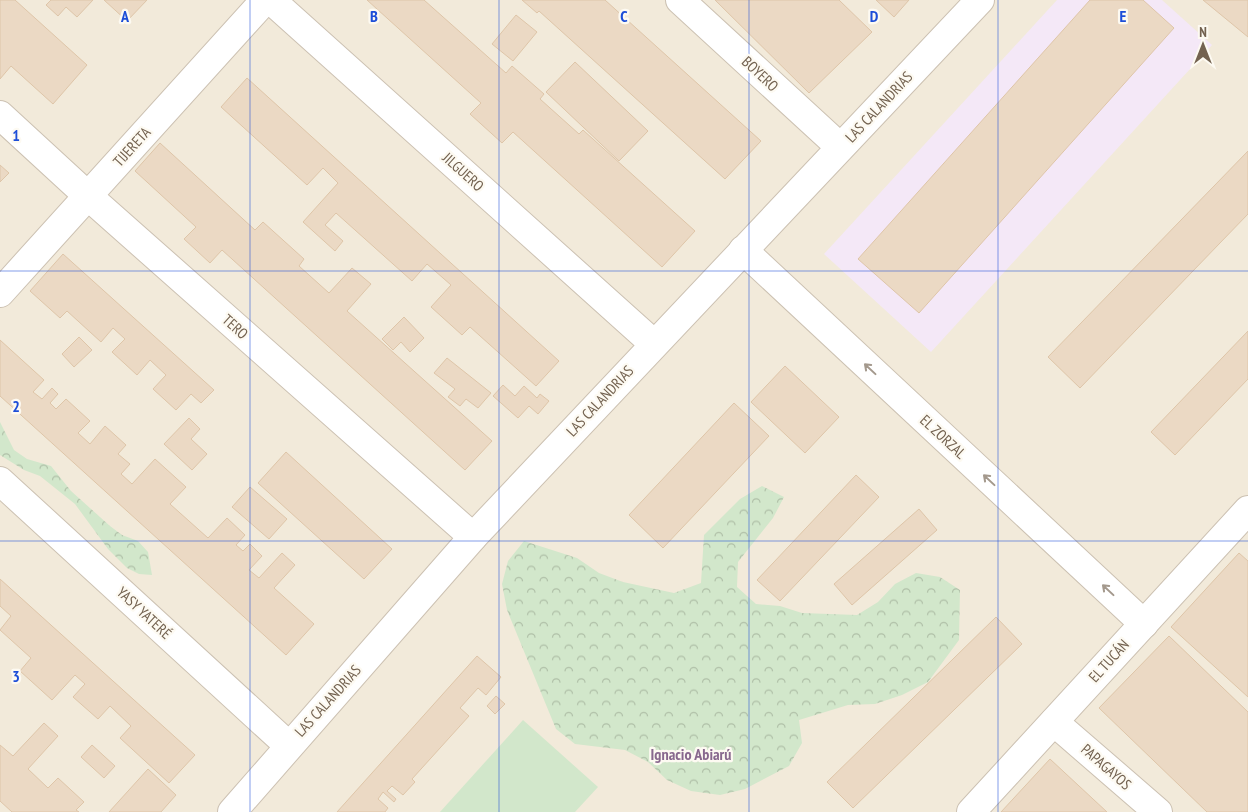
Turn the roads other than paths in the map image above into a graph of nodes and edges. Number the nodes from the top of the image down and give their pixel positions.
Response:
1 (265, 0) edge
2 (271, 0) edge
3 (680, 0) edge
4 (980, 0) edge
5 (0, 115) edge
6 (840, 148) junction
7 (88, 196) junction
8 (743, 250) junction
9 (0, 293) edge
10 (654, 344) junction
11 (0, 481) edge
12 (1246, 516) edge
13 (473, 537) junction
14 (1144, 624) junction
15 (1054, 722) junction
16 (288, 746) junction
17 (232, 812) edge
18 (971, 812) edge
19 (1158, 812) edge

1 - 7 street, TIJERETA
2 - 10 street, JILGUERO
3 - 6 street, BOYERO
4 - 6 street, LAS CALANDRIAS
5 - 7 street, TERO
6 - 8 street, LAS CALANDRIAS
7 - 9 street, TIJERETA
7 - 13 street, TERO
8 - 10 street, LAS CALANDRIAS
14 -> 8 street, EL ZORZAL
10 - 13 street, LAS CALANDRIAS
11 - 16 street, YASY YATERÉ
12 - 14 street, EL TUCÁN
13 - 16 street, LAS CALANDRIAS
14 - 15 street, EL TUCÁN
15 - 18 street, EL TUCÁN
15 - 19 street, PAPAGAYOS
16 - 17 street, LAS CALANDRIAS

